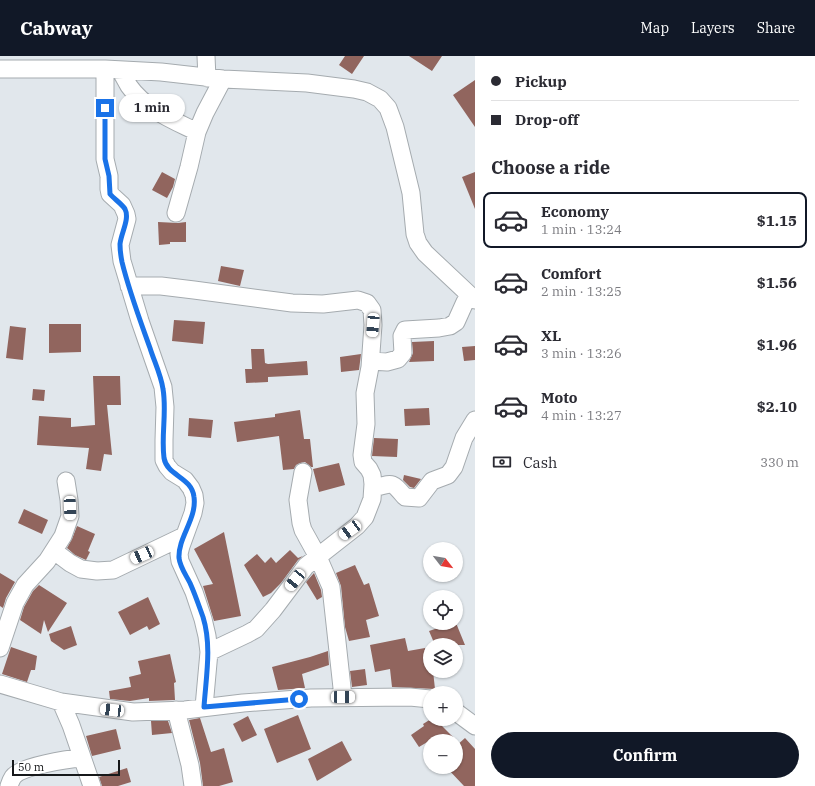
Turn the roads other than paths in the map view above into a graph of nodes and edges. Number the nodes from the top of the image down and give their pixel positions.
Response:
1 (206, 56) edge
2 (107, 66) edge
3 (0, 69) edge
4 (215, 79) junction
5 (197, 132) junction
6 (176, 213) dead end
7 (129, 286) junction
8 (473, 298) edge
9 (371, 361) junction
10 (475, 420) edge
11 (303, 472) dead end
12 (66, 481) dead end
13 (372, 488) junction
14 (184, 536) junction
15 (54, 551) junction
16 (318, 557) junction
17 (0, 648) edge
18 (209, 652) junction
19 (0, 684) edge
20 (343, 697) junction
21 (423, 699) edge
22 (60, 702) junction
23 (204, 707) junction
24 (176, 710) junction
25 (463, 717) edge
26 (475, 726) edge
27 (82, 758) junction
28 (9, 786) edge
29 (92, 786) edge
30 (193, 786) edge

1 - 4 street
2 - 3 street
2 - 4 street
2 - 5 street
2 - 7 street
4 - 5 street
4 - 8 street
5 - 6 street
7 - 9 street
7 - 14 street
8 - 9 street
9 - 13 street
10 - 13 street
11 - 16 street
12 - 15 street
13 - 16 street
14 - 15 street
14 - 18 street
15 - 17 street
16 - 18 street
16 - 20 street
18 - 23 street
19 - 22 street
20 - 21 street
20 - 23 street
22 - 24 street
22 - 27 street
23 - 24 street
24 - 30 street
25 - 26 street
27 - 28 street
27 - 29 street

